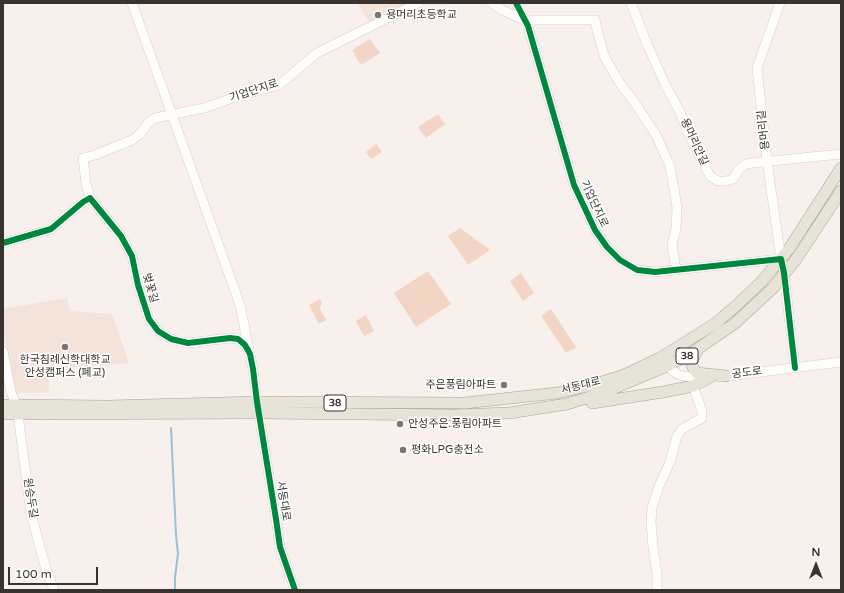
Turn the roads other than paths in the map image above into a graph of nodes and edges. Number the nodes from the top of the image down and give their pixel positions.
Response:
1 (132, 3) edge
2 (418, 3) edge
3 (492, 3) edge
4 (516, 3) edge
5 (631, 3) edge
6 (780, 3) edge
7 (524, 20) junction
8 (172, 114) junction
9 (841, 154) edge
10 (767, 161) junction
11 (841, 168) edge
12 (841, 191) edge
13 (90, 198) junction
14 (3, 243) edge
15 (781, 259) junction
16 (676, 270) junction
17 (784, 273) junction
18 (698, 349) junction
19 (3, 350) edge
20 (250, 354) junction
21 (664, 362) junction
22 (841, 362) edge
23 (795, 368) junction
24 (726, 376) junction
25 (711, 378) junction
26 (693, 386) junction
27 (567, 404) junction
28 (3, 405) edge
29 (258, 408) junction
30 (17, 409) junction
31 (3, 414) edge
32 (54, 590) edge
33 (295, 590) edge
34 (657, 590) edge

1 - 8 street
2 - 8 street, 기업단지로
3 - 7 street
4 - 7 street, 기업단지로
5 - 10 street, 용머리안길
6 - 10 street, 용머리길
7 - 16 street, 기업단지로
7 - 16 street
8 - 13 street, 기업단지로
8 - 20 street
9 - 10 street, 용머리안길
10 - 15 street, 용머리길
11 - 15 main road, 서동대로 / 38
12 - 17 main road, 서동대로 / 38
13 - 14 street
13 - 20 street, 벚꽃길
15 - 16 street, 기업단지로
15 - 17 street
15 - 21 main road, 서동대로 / 38
17 - 18 main road, 서동대로 / 38
17 - 23 street
18 - 21 main road, 서동대로 / 38
18 - 24 main road
19 - 30 street
20 - 29 street, 벚꽃길
21 - 25 street, 공도로
21 - 27 main road, 서동대로 / 38
21 - 29 main road, 서동대로 / 38
22 - 23 street, 공도로
23 - 24 street, 공도로
24 - 25 street, 공도로
25 - 26 main road
26 - 27 main road
26 - 34 street
27 - 29 main road, 서동대로 / 38
28 - 30 main road, 서동대로 / 38
29 - 30 main road, 서동대로 / 38
29 - 33 street, 서동대로
30 - 31 main road, 서동대로 / 38
30 - 32 street, 원승두길

